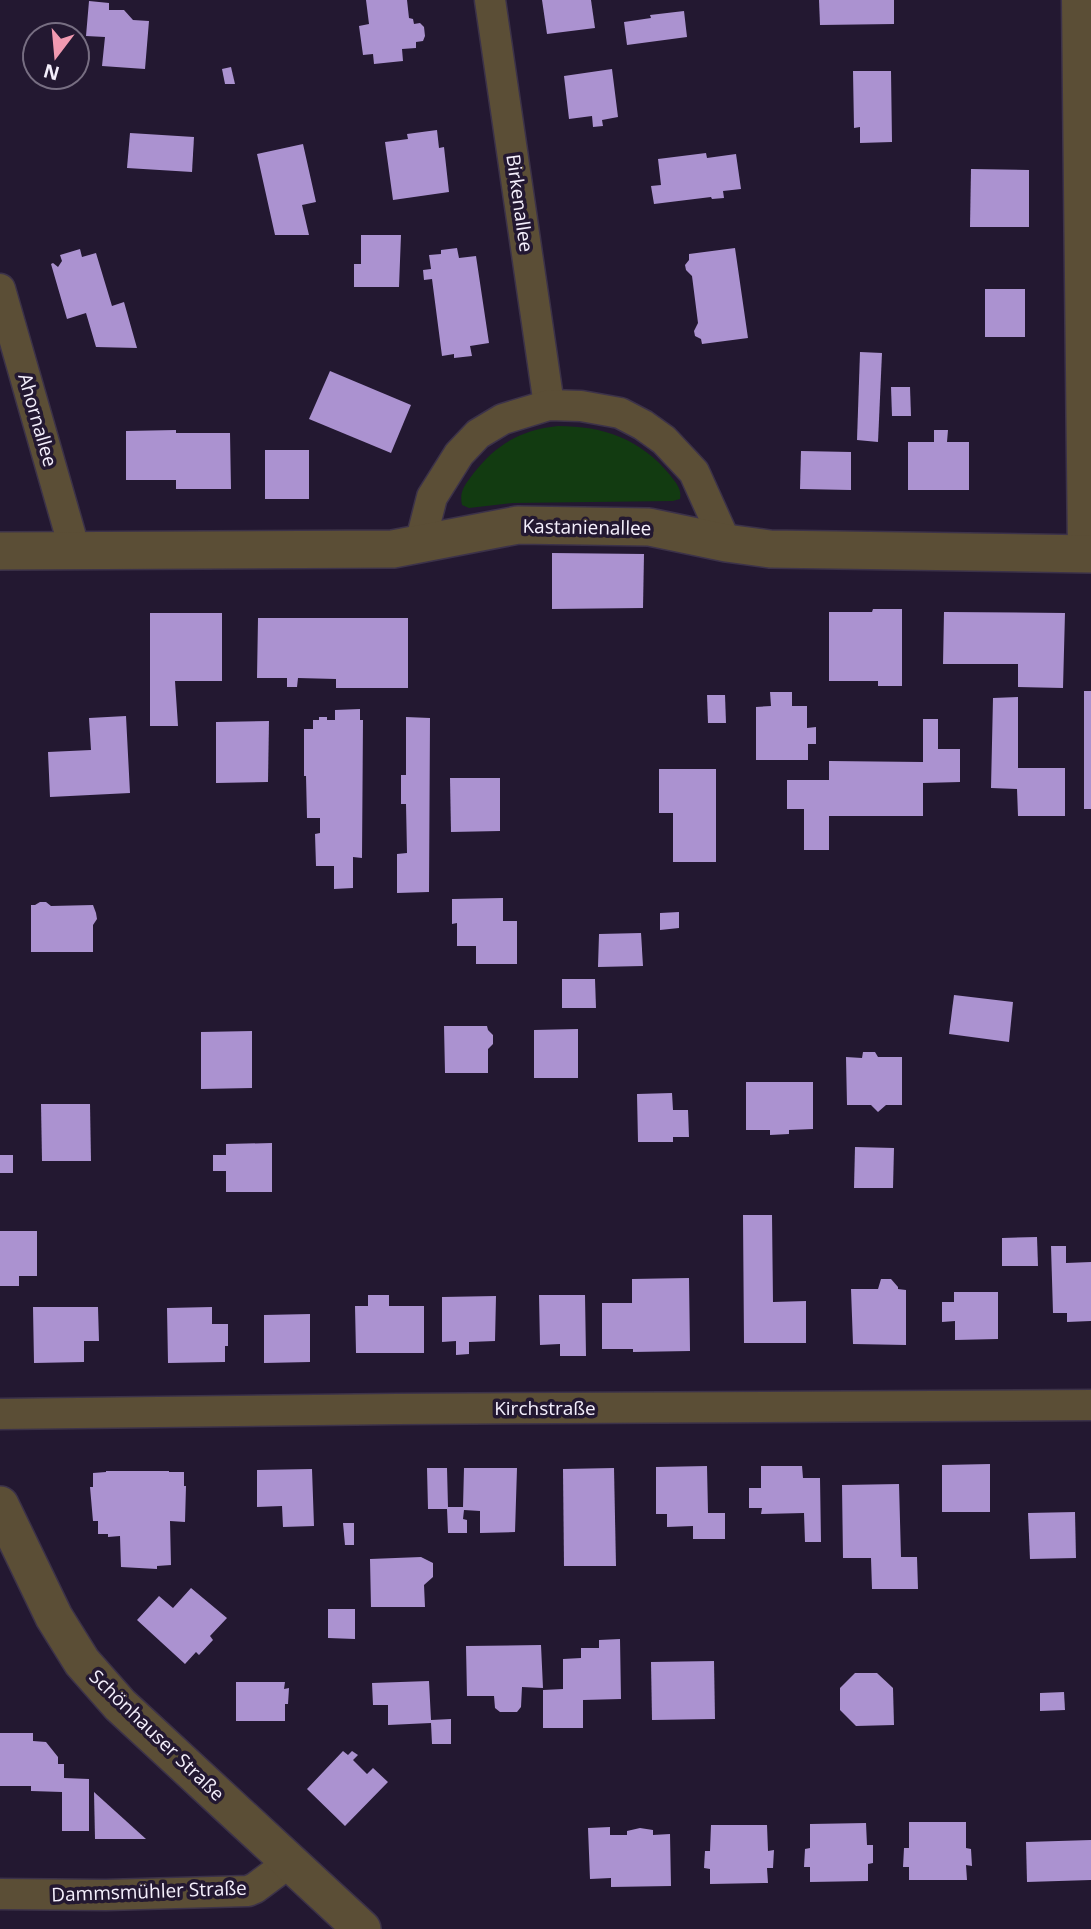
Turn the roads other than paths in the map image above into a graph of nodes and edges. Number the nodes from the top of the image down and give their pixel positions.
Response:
1 (490, 0) edge
2 (1077, 0) edge
3 (0, 289) edge
4 (549, 405) junction
5 (726, 543) junction
6 (420, 544) junction
7 (0, 551) edge
8 (75, 551) junction
9 (1087, 554) edge
10 (1091, 1405) edge
11 (0, 1414) edge
12 (0, 1505) edge
13 (290, 1862) junction
14 (0, 1894) edge
15 (362, 1929) edge

1 - 4 street, Birkenallee
2 - 9 street
3 - 8 street, Ahornallee
4 - 5 street
4 - 6 street
5 - 6 street, Kastanienallee
5 - 9 street, Kastanienallee
6 - 8 street, Kastanienallee
7 - 8 street, Kastanienallee
10 - 11 street, Kirchstraße
12 - 13 street, Schönhauser Straße
13 - 14 street, Dammsmühler Straße
13 - 15 street, Schönhauser Straße

